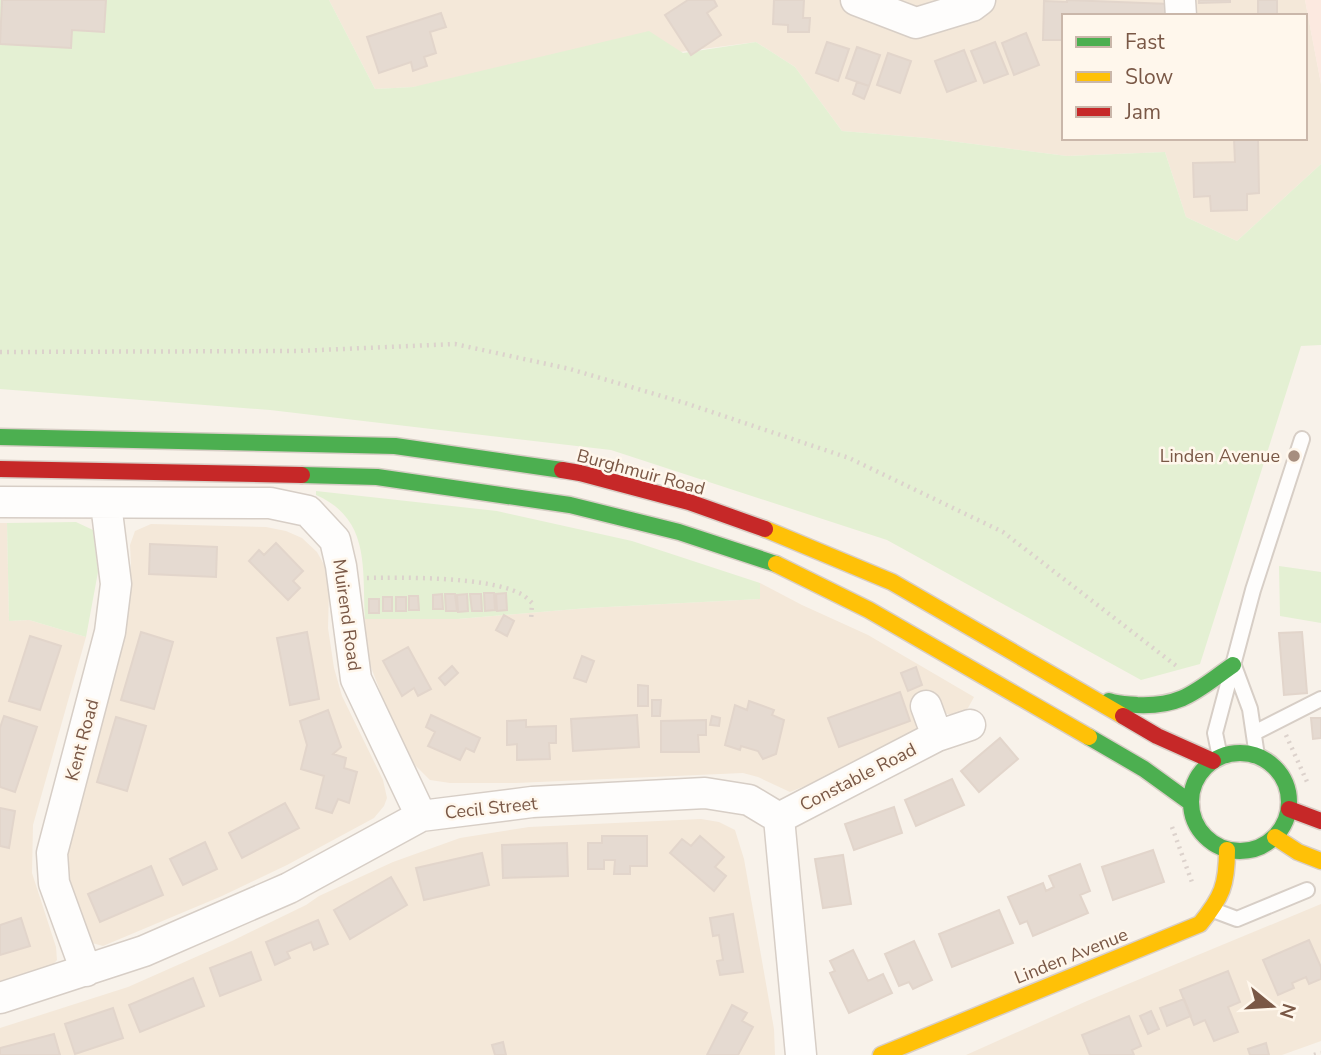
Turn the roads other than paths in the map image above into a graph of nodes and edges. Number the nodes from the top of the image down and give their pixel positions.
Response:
1 (856, 0) edge
2 (979, 0) edge
3 (0, 437) edge
4 (1302, 439) dead end
5 (0, 469) edge
6 (0, 502) edge
7 (106, 503) junction
8 (1233, 665) junction
9 (1071, 686) junction
10 (1321, 699) edge
11 (926, 706) dead end
12 (970, 725) dead end
13 (1254, 733) junction
14 (937, 736) junction
15 (1257, 756) junction
16 (1216, 759) junction
17 (1191, 803) junction
18 (1289, 809) junction
19 (421, 816) junction
20 (779, 818) junction
21 (1321, 821) edge
22 (1275, 837) junction
23 (1227, 849) junction
24 (1321, 860) edge
25 (1307, 890) dead end
26 (1212, 909) junction
27 (86, 971) junction
28 (0, 998) edge
29 (801, 1055) edge
30 (881, 1055) edge

1 - 2 street
3 - 9 main road, Burghmuir Road
4 - 8 lane
5 - 17 main road
6 - 7 street, Muirend Road
7 - 19 street, Muirend Road
7 - 27 street, Kent Road
8 - 9 main road
8 - 13 lane
8 - 16 lane
9 - 16 main road, Burghmuir Road
10 - 13 lane
11 - 14 street, Constable Road
12 - 14 street, Constable Road
13 - 15 lane
14 - 20 street, Constable Road
15 - 16 main road
15 - 18 main road
16 - 17 main road
17 - 23 main road
18 - 21 main road
18 - 22 main road
19 - 20 street, Cecil Street
19 - 27 street, Cecil Street
20 - 29 street
22 - 23 main road
22 - 24 main road
23 - 26 main road, Linden Avenue
25 - 26 lane
26 - 30 main road, Linden Avenue
27 - 28 street, Cecil Street

